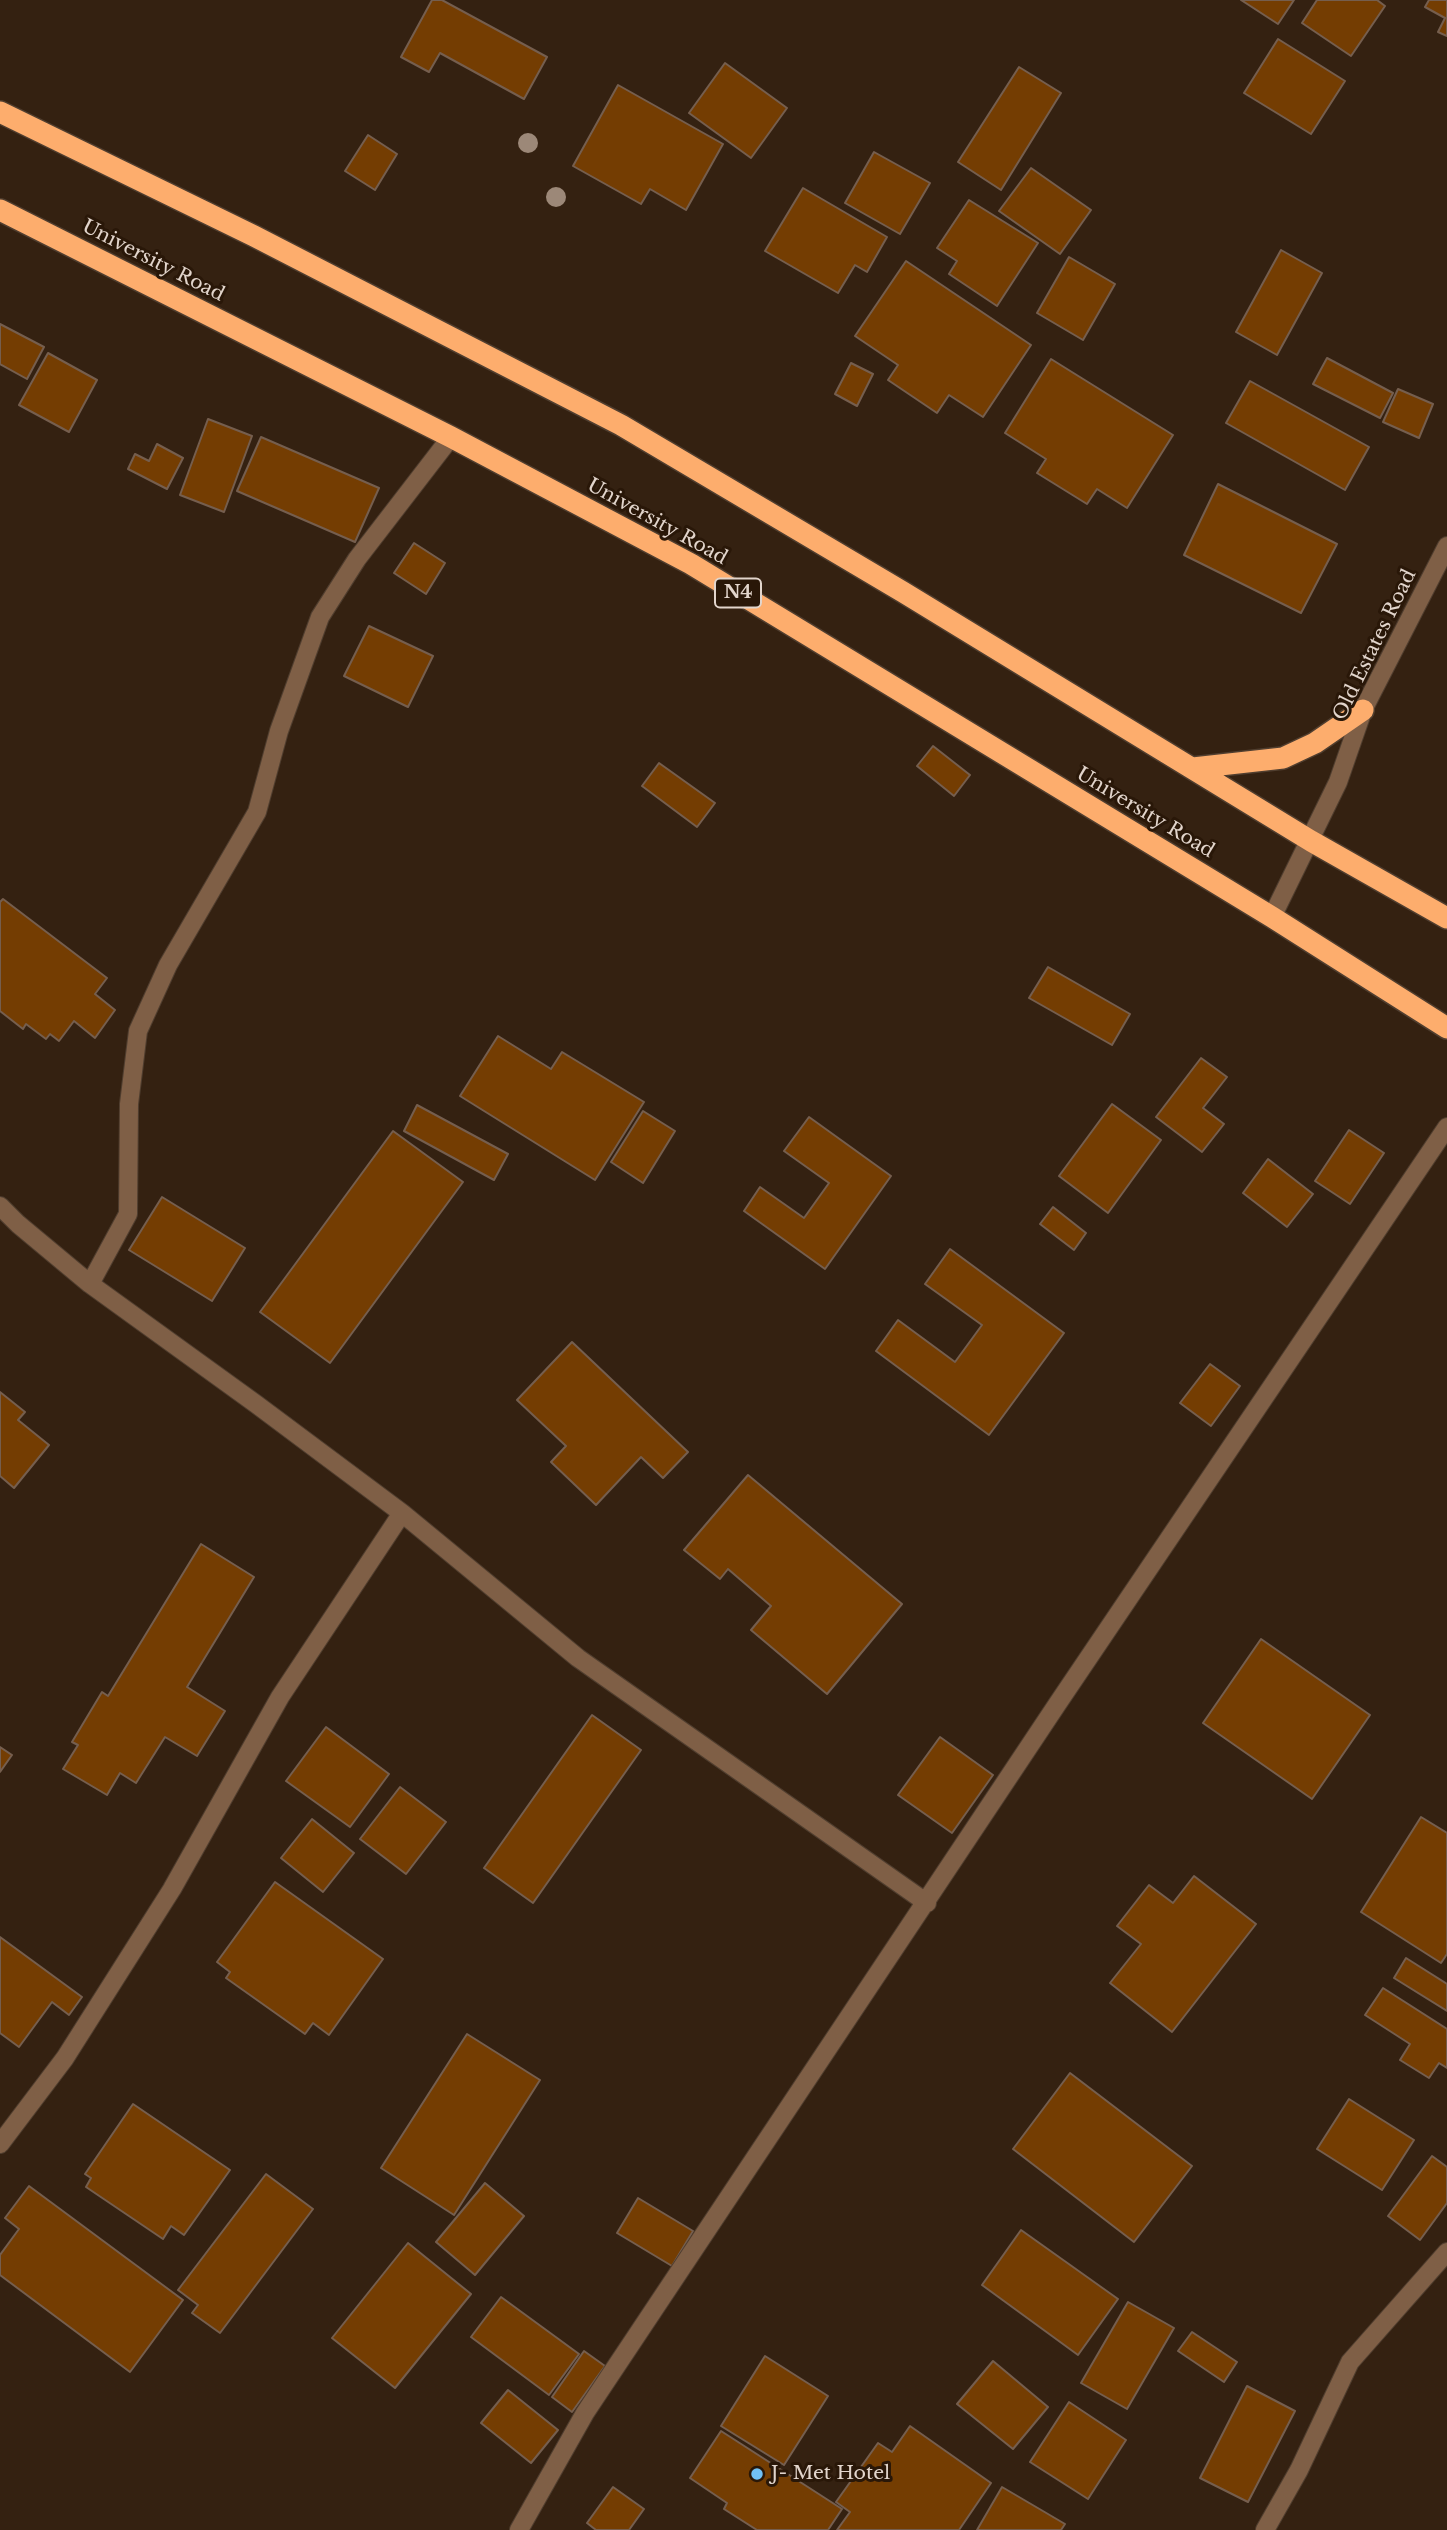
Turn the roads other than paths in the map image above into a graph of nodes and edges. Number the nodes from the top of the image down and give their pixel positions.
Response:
1 (0, 112) edge
2 (0, 210) edge
3 (451, 437) junction
4 (1447, 546) edge
5 (1363, 710) junction
6 (1194, 768) junction
7 (1311, 841) junction
8 (1272, 917) junction
9 (1447, 918) edge
10 (1447, 1028) edge
11 (1447, 1127) edge
12 (0, 1206) edge
13 (90, 1284) junction
14 (402, 1513) junction
15 (927, 1903) junction
16 (0, 2144) edge
17 (1447, 2252) edge
18 (519, 2530) edge
19 (1265, 2530) edge

1 - 6 highway
2 - 3 highway, University Road / N4
3 - 8 highway, University Road / N4
3 - 13 street
4 - 5 street, Old Estates Road
5 - 6 highway
5 - 7 street, Old Estates Road
6 - 7 highway
7 - 8 street, Old Estates Road
7 - 9 highway
8 - 10 highway, University Road / N4
11 - 15 street
12 - 13 street
13 - 14 street
14 - 15 street
14 - 16 street
15 - 18 street
17 - 19 street

